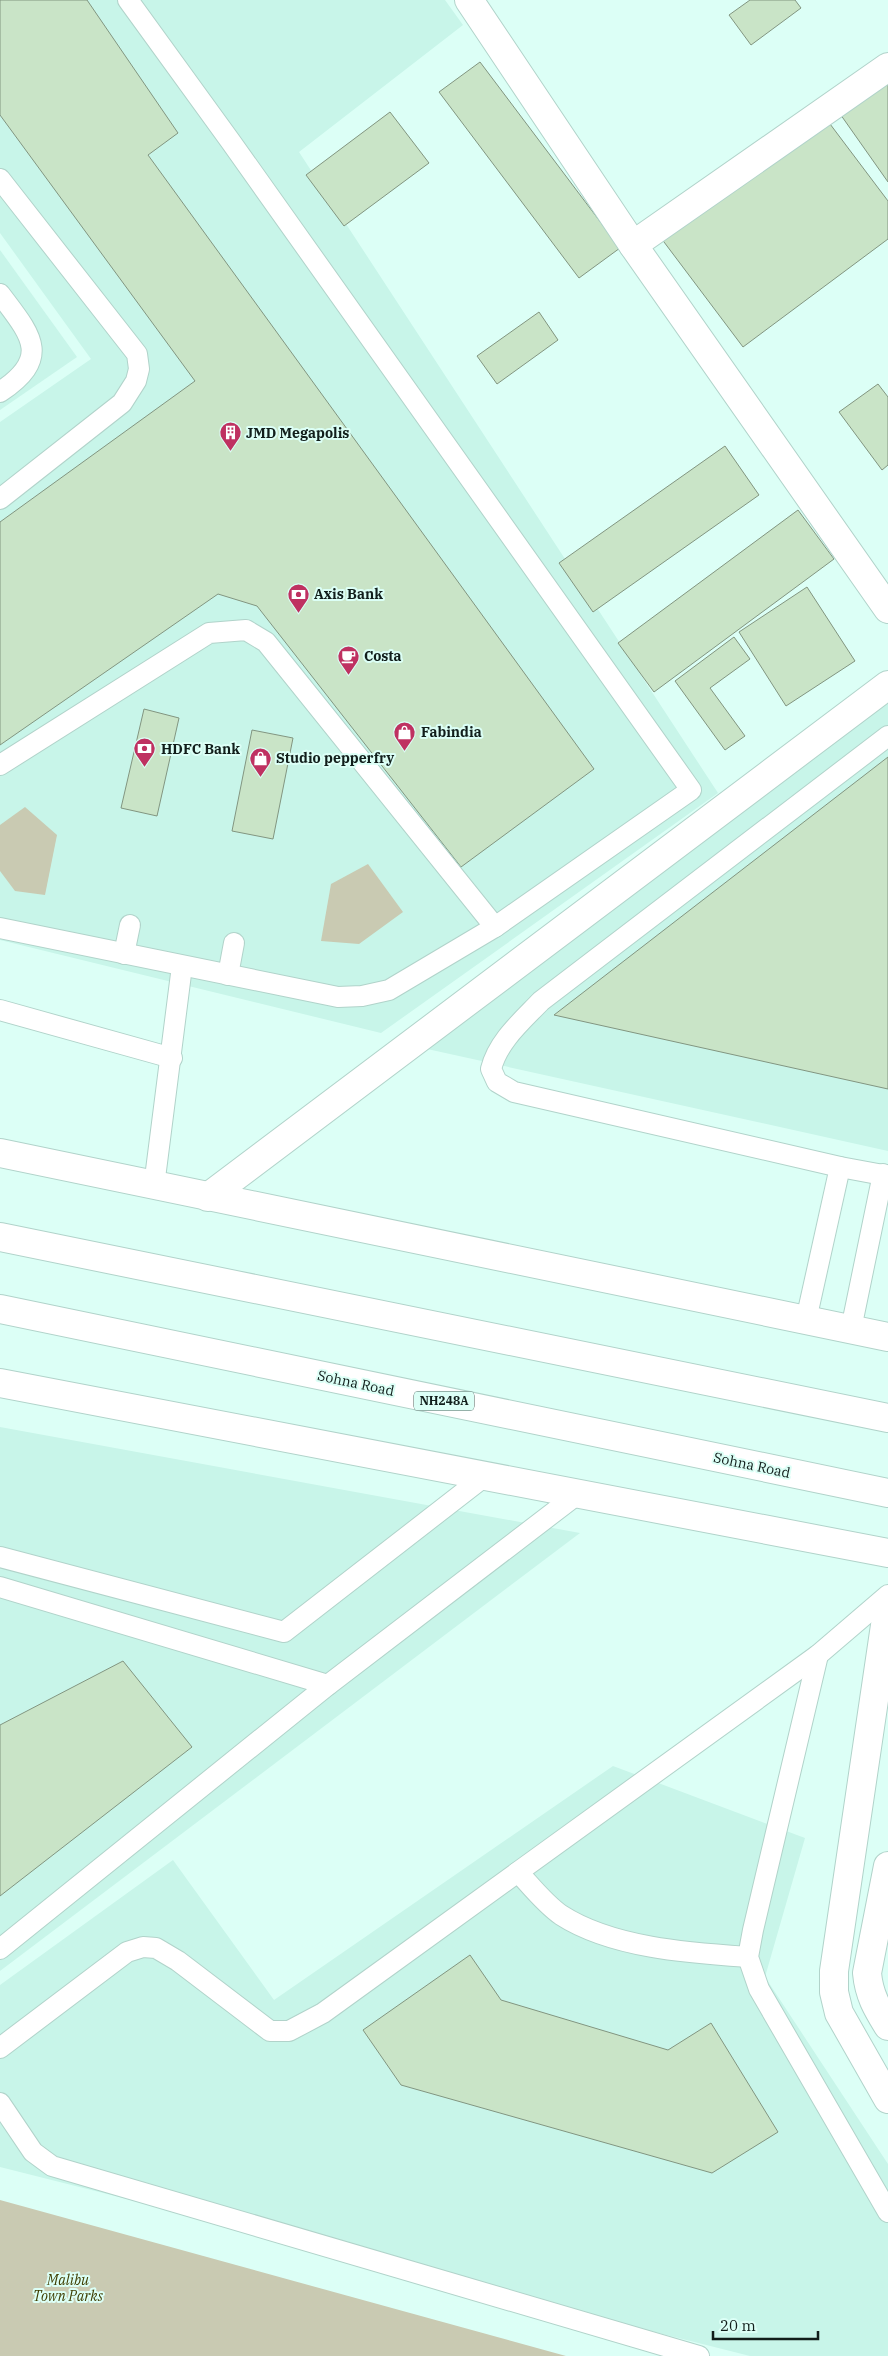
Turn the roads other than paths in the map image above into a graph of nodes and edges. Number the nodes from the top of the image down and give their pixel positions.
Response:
1 (128, 0) edge
2 (469, 0) edge
3 (888, 67) edge
4 (0, 179) edge
5 (633, 245) junction
6 (0, 294) edge
7 (0, 392) edge
8 (0, 499) edge
9 (888, 609) edge
10 (888, 685) edge
11 (888, 736) edge
12 (0, 765) edge
13 (130, 925) dead end
14 (495, 927) junction
15 (0, 928) edge
16 (234, 943) dead end
17 (124, 954) junction
18 (182, 966) junction
19 (228, 975) junction
20 (0, 1010) edge
21 (172, 1058) junction
22 (0, 1153) edge
23 (840, 1167) junction
24 (885, 1175) edge
25 (154, 1186) junction
26 (208, 1197) junction
27 (0, 1237) edge
28 (0, 1309) edge
29 (806, 1320) junction
30 (852, 1329) junction
31 (888, 1337) edge
32 (0, 1383) edge
33 (888, 1418) edge
34 (485, 1476) junction
35 (579, 1493) junction
36 (888, 1494) edge
37 (888, 1553) edge
38 (0, 1557) edge
39 (0, 1588) edge
40 (888, 1595) edge
41 (888, 1605) edge
42 (818, 1655) junction
43 (328, 1685) junction
44 (879, 1725) edge
45 (888, 1866) edge
46 (518, 1872) junction
47 (0, 1949) edge
48 (748, 1958) junction
49 (888, 2026) edge
50 (0, 2048) edge
51 (888, 2099) edge
52 (0, 2103) edge
53 (888, 2212) edge
54 (699, 2356) edge

1 - 14 lane
2 - 5 main road
3 - 5 main road
4 - 8 lane
5 - 9 main road
6 - 7 lane
10 - 26 main road
11 - 23 lane
12 - 14 lane
13 - 17 lane
14 - 19 lane
15 - 17 lane
16 - 19 lane
17 - 18 lane
18 - 19 lane
18 - 21 lane
20 - 21 lane
21 - 25 lane
22 - 25 main road
23 - 24 lane
23 - 29 lane
24 - 30 lane
25 - 26 main road
26 - 29 main road
27 - 33 main road
28 - 36 main road, Sohna Road / NH248A
29 - 30 main road
30 - 31 main road
32 - 34 main road
34 - 35 main road
34 - 38 lane
35 - 37 main road
35 - 43 lane
39 - 43 lane
40 - 42 lane
41 - 44 main road
42 - 46 lane
42 - 48 lane
43 - 47 lane
44 - 51 main road
45 - 49 main road
46 - 48 lane
46 - 50 lane
48 - 53 lane
52 - 54 lane

